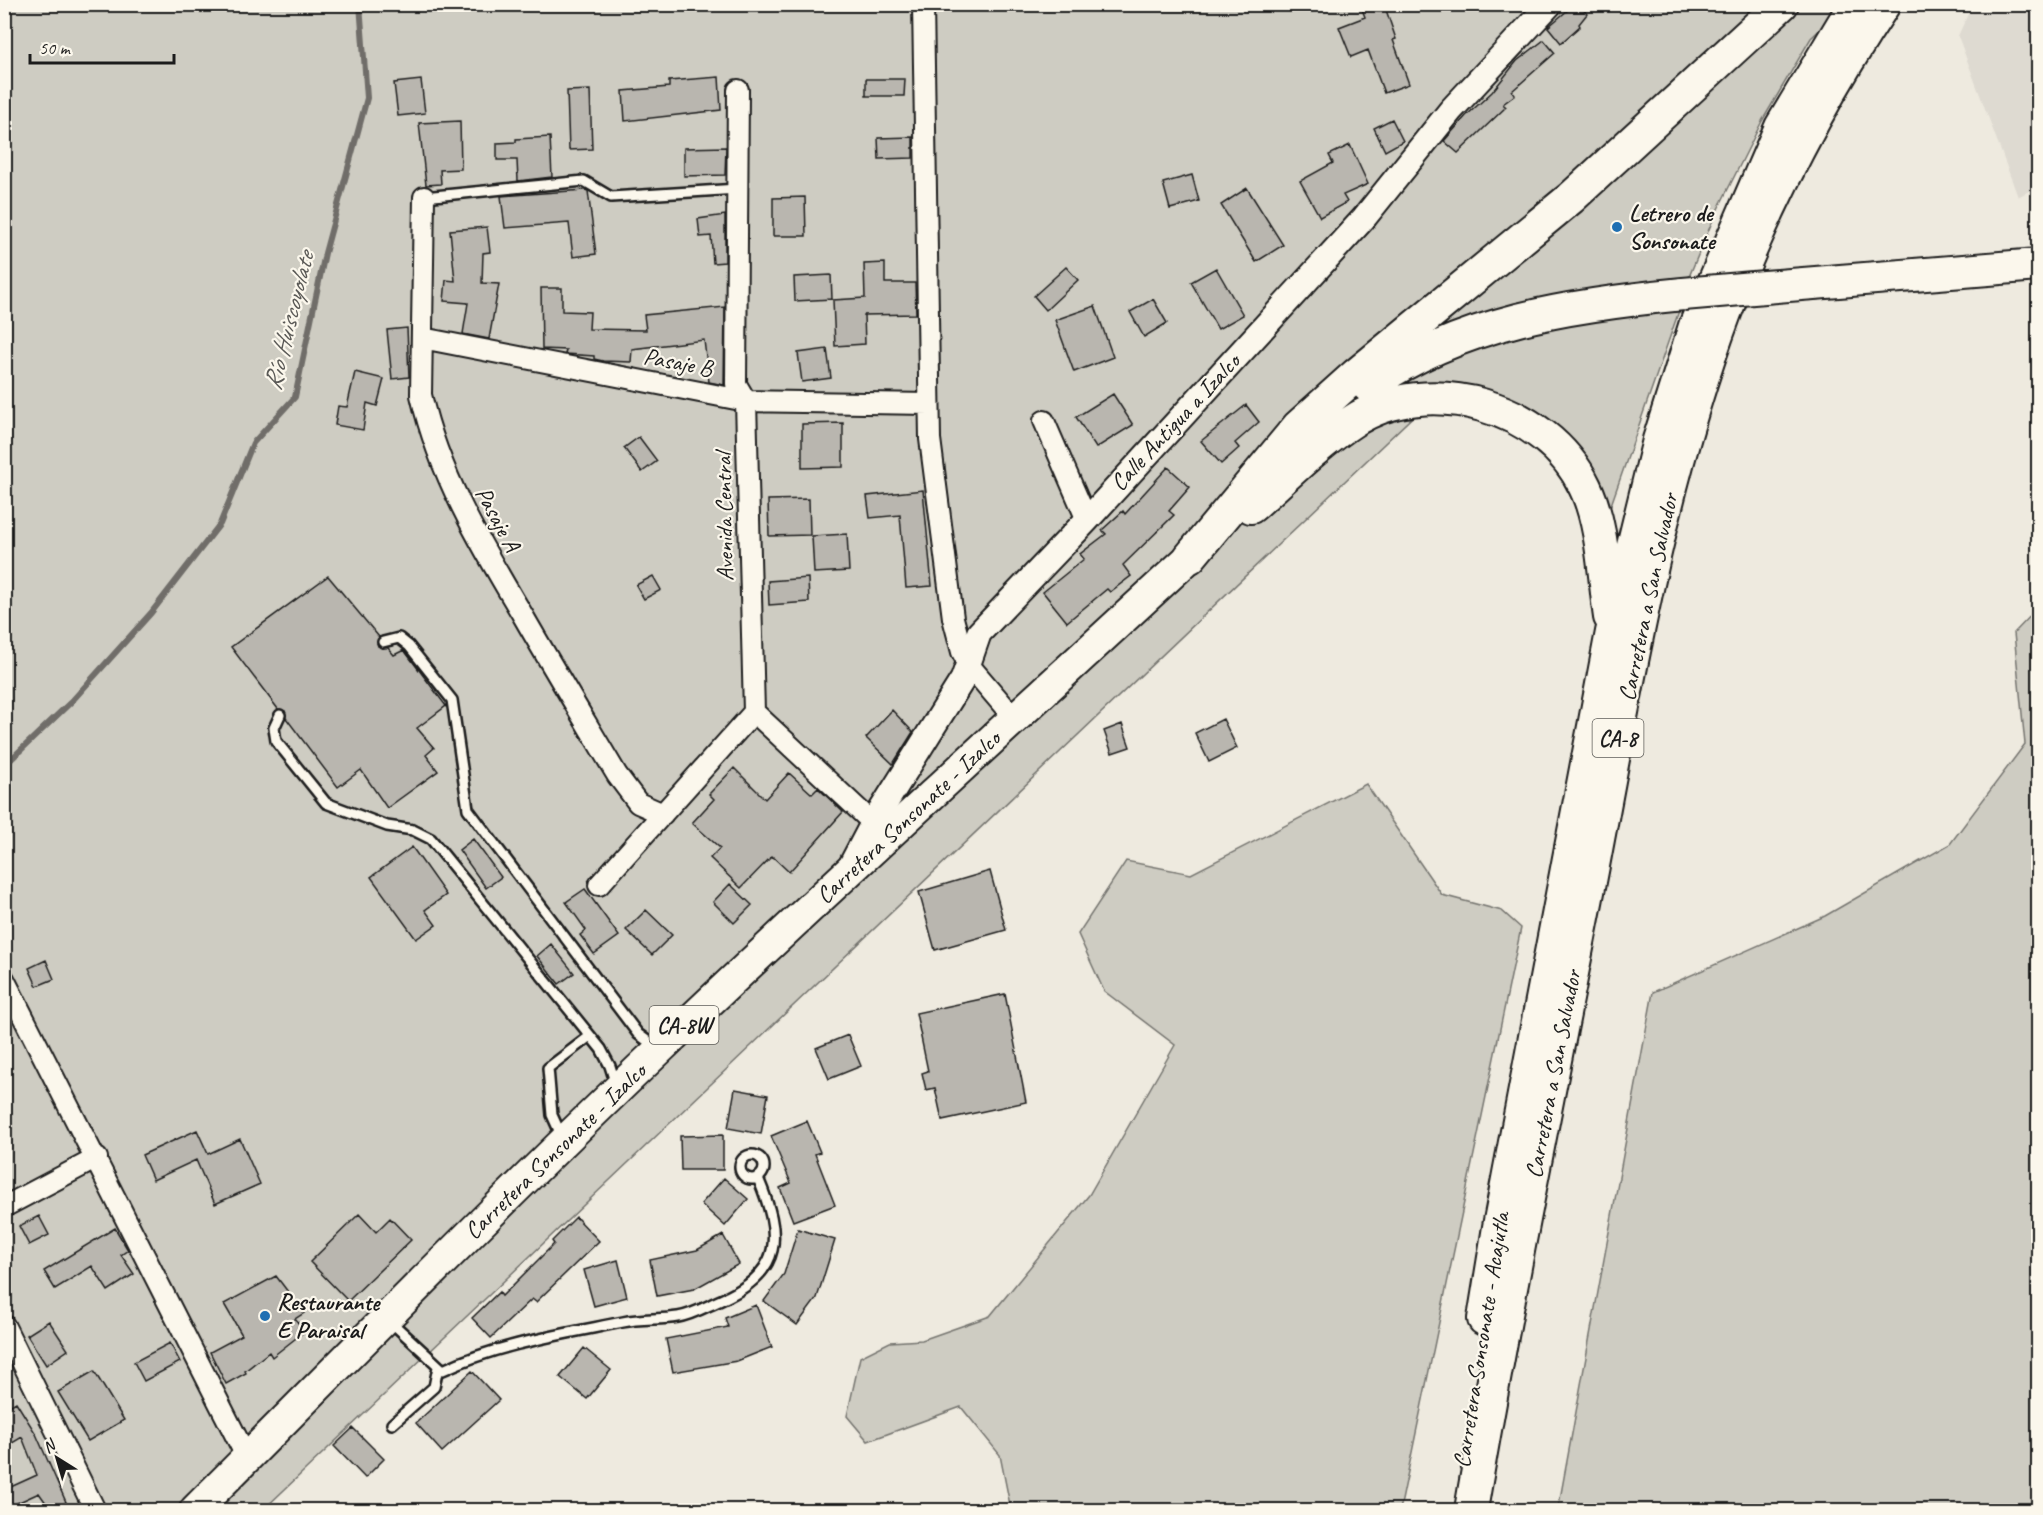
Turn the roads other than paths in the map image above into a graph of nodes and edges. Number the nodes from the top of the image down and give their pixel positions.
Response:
1 (923, 4) edge
2 (1550, 4) edge
3 (1782, 4) edge
4 (1855, 4) edge
5 (1884, 4) edge
6 (738, 90) dead end
7 (738, 189) junction
8 (424, 197) joint
9 (2038, 266) edge
10 (422, 338) junction
11 (746, 401) junction
12 (929, 404) junction
13 (1044, 421) dead end
14 (1087, 520) junction
15 (1190, 557) junction
16 (1612, 632) junction
17 (383, 642) dead end
18 (969, 665) junction
19 (754, 712) junction
20 (280, 715) dead end
21 (1015, 719) junction
22 (663, 814) junction
23 (873, 823) junction
24 (848, 871) junction
25 (599, 885) dead end
26 (4, 979) edge
27 (590, 1036) junction
28 (659, 1049) junction
29 (618, 1090) junction
30 (564, 1142) junction
31 (96, 1158) junction
32 (758, 1178) dead end
33 (4, 1207) edge
34 (386, 1317) junction
35 (4, 1325) edge
36 (438, 1367) junction
37 (392, 1424) dead end
38 (247, 1458) junction
39 (95, 1510) edge
40 (195, 1510) edge
41 (1452, 1510) edge
42 (1471, 1510) edge

1 - 12 street
2 - 14 street, Calle Antigua a Izalco
3 - 15 highway
4 - 16 highway, Carretera Sonsonate - Acajutla / CA-8
5 - 42 highway, Carretera a San Salvador / CA-8
6 - 7 street, Avenida Central
7 - 8 lane
7 - 11 street, Avenida Central
8 - 10 street, Pasaje A
9 - 15 highway, bridge
10 - 11 street, Pasaje B
10 - 22 street, Pasaje A
11 - 12 street, Pasaje B
11 - 19 street, Avenida Central
12 - 18 street
13 - 14 street
14 - 18 street, Calle Antigua a Izalco
15 - 16 highway
15 - 21 main road, Carretera Sonsonate - Izalco / CA-8W
16 - 41 highway, Carretera Sonsonate - Acajutla / CA-8
17 - 28 lane
18 - 21 street
18 - 23 street, Calle Antigua a Izalco
19 - 22 street
19 - 23 street
20 - 27 lane
21 - 24 main road, Carretera Sonsonate - Izalco / CA-8W
22 - 25 street
23 - 24 street, Calle Antigua a Izalco
24 - 28 main road, Carretera Sonsonate - Izalco / CA-8W
26 - 31 street
27 - 29 lane
27 - 30 lane
28 - 29 main road, Carretera Sonsonate - Izalco / CA-8W
29 - 30 main road, Carretera Sonsonate - Izalco / CA-8W
30 - 34 main road, Carretera Sonsonate - Izalco / CA-8W
31 - 33 street
31 - 38 street
32 - 36 lane
34 - 36 lane
34 - 38 main road, Carretera Sonsonate - Izalco / CA-8W
35 - 39 street
36 - 37 lane
38 - 40 main road, Carretera Sonsonate - Izalco / CA-8W

